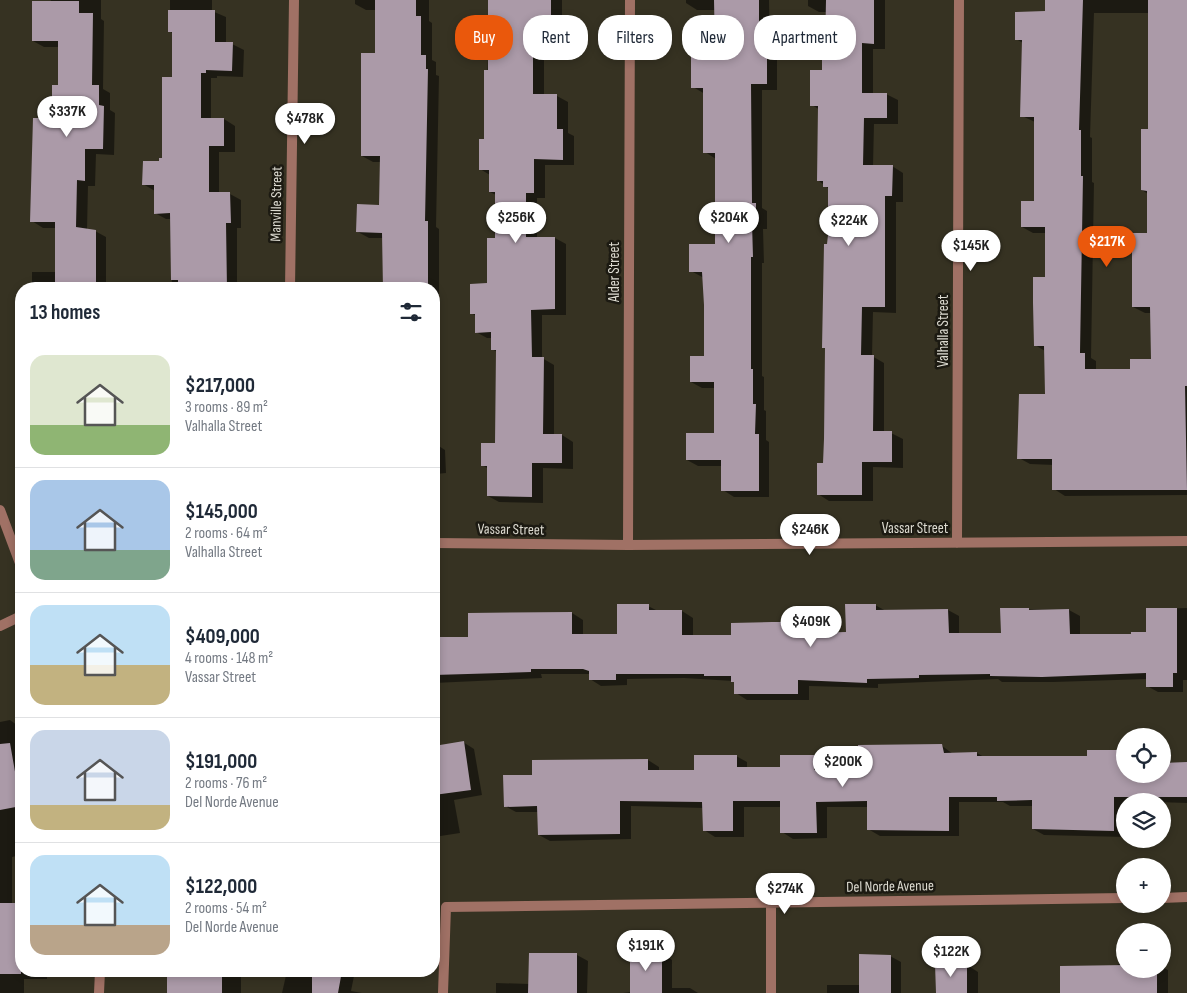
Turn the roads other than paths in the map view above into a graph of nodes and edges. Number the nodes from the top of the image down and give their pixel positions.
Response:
1 (294, 0) edge
2 (630, 0) edge
3 (959, 0) edge
4 (290, 282) edge
5 (0, 510) edge
6 (1187, 541) edge
7 (440, 543) edge
8 (957, 543) junction
9 (628, 545) junction
10 (15, 550) edge
11 (15, 619) edge
12 (0, 626) edge
13 (1187, 897) edge
14 (1116, 898) edge
15 (1171, 898) edge
16 (771, 903) junction
17 (100, 977) edge
18 (99, 993) edge
19 (443, 993) edge
20 (770, 993) edge

1 - 4 street, Manville Street
2 - 9 street, Alder Street
3 - 8 street, Valhalla Street
5 - 10 street
6 - 8 street, Vassar Street
7 - 9 street, Vassar Street
8 - 9 street, Vassar Street
11 - 12 street
13 - 15 street
14 - 16 street, Del Norde Avenue
16 - 19 street, Del Norde Avenue
16 - 20 street
17 - 18 street

